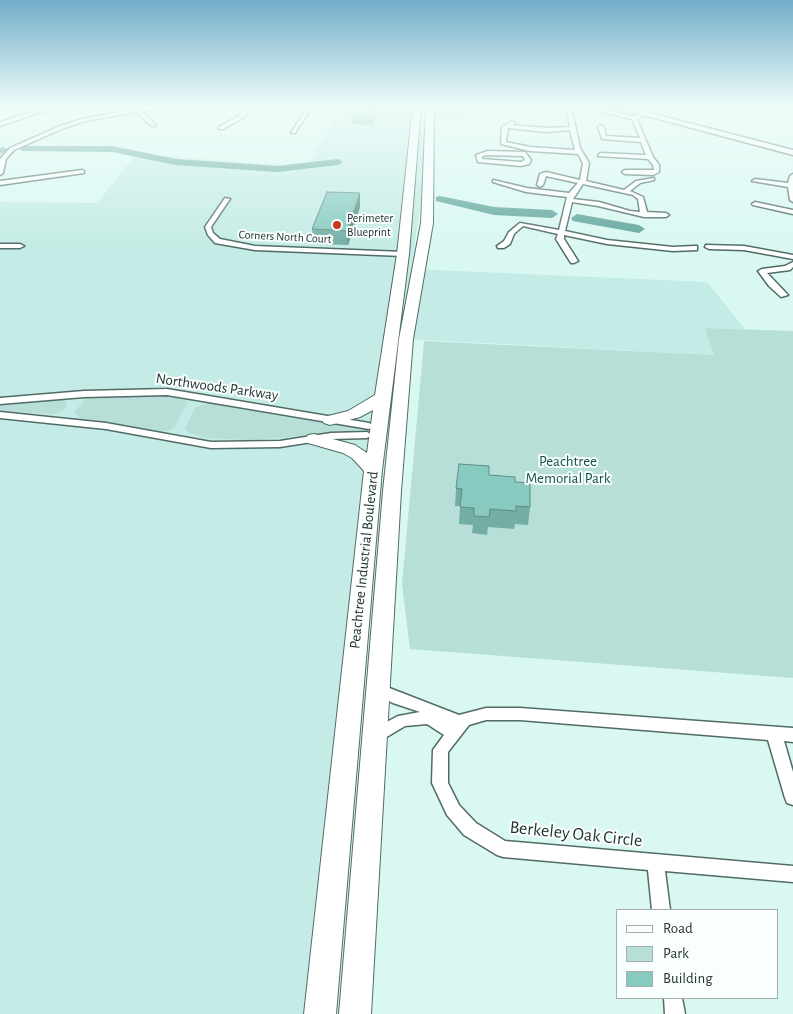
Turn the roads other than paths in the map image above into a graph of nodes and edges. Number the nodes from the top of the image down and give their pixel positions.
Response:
1 (9, 153) edge
2 (413, 153) edge
3 (429, 153) edge
4 (487, 153) edge
5 (500, 153) edge
6 (580, 153) edge
7 (648, 153) edge
8 (525, 154) joint
9 (600, 155) dead end
10 (650, 157) junction
11 (82, 172) dead end
12 (625, 172) dead end
13 (0, 173) edge
14 (793, 176) edge
15 (652, 179) dead end
16 (495, 181) dead end
17 (583, 181) junction
18 (755, 181) dead end
19 (0, 183) edge
20 (540, 185) dead end
21 (790, 185) junction
22 (626, 191) junction
23 (570, 198) junction
24 (227, 199) dead end
25 (793, 200) edge
26 (755, 204) dead end
27 (793, 212) edge
28 (644, 215) junction
29 (666, 215) dead end
30 (562, 233) junction
31 (646, 245) junction
32 (0, 246) edge
33 (20, 246) dead end
34 (501, 246) dead end
35 (709, 247) dead end
36 (694, 248) dead end
37 (631, 253) dead end
38 (403, 254) junction
39 (793, 257) edge
40 (574, 261) dead end
41 (793, 264) edge
42 (784, 294) dead end
43 (382, 398) junction
44 (0, 401) edge
45 (0, 415) edge
46 (330, 420) junction
47 (314, 439) junction
48 (372, 470) junction
49 (379, 690) junction
50 (418, 713) junction
51 (458, 728) junction
52 (774, 733) junction
53 (793, 735) edge
54 (375, 736) junction
55 (793, 798) edge
56 (655, 862) junction
57 (793, 874) edge
58 (661, 909) edge
59 (673, 999) edge
60 (320, 1014) edge
61 (355, 1014) edge
62 (675, 1014) edge

1 - 13 street
2 - 38 highway, Peachtree Industrial Boulevard
3 - 49 highway, Peachtree Industrial Boulevard
4 - 8 street
5 - 8 street
6 - 17 street
7 - 10 street
9 - 10 street
10 - 12 street
11 - 19 street
14 - 21 street
15 - 22 street
16 - 23 street
17 - 20 street
17 - 22 street
17 - 23 street
18 - 21 street
21 - 25 street
22 - 28 street
23 - 28 street
23 - 30 street
24 - 38 street, Corners North Court
26 - 27 street
28 - 29 street
30 - 31 street
30 - 34 street
30 - 40 street
31 - 36 street
31 - 37 street
32 - 33 street
35 - 39 street
38 - 43 highway, Peachtree Industrial Boulevard
41 - 42 street
43 - 46 highway
43 - 48 highway, Peachtree Industrial Boulevard
44 - 46 street, Northwoods Parkway
45 - 47 street, Northwoods Parkway
46 - 47 street, Northwoods Parkway
47 - 48 highway
48 - 60 highway, Peachtree Industrial Boulevard
49 - 50 street
49 - 54 highway, Peachtree Industrial Boulevard
50 - 51 street
50 - 54 street
51 - 52 street
51 - 56 street, Berkeley Oak Circle
52 - 53 street
52 - 55 street
54 - 61 highway, Peachtree Industrial Boulevard
56 - 57 street, Berkeley Oak Circle
56 - 58 street
59 - 62 street

